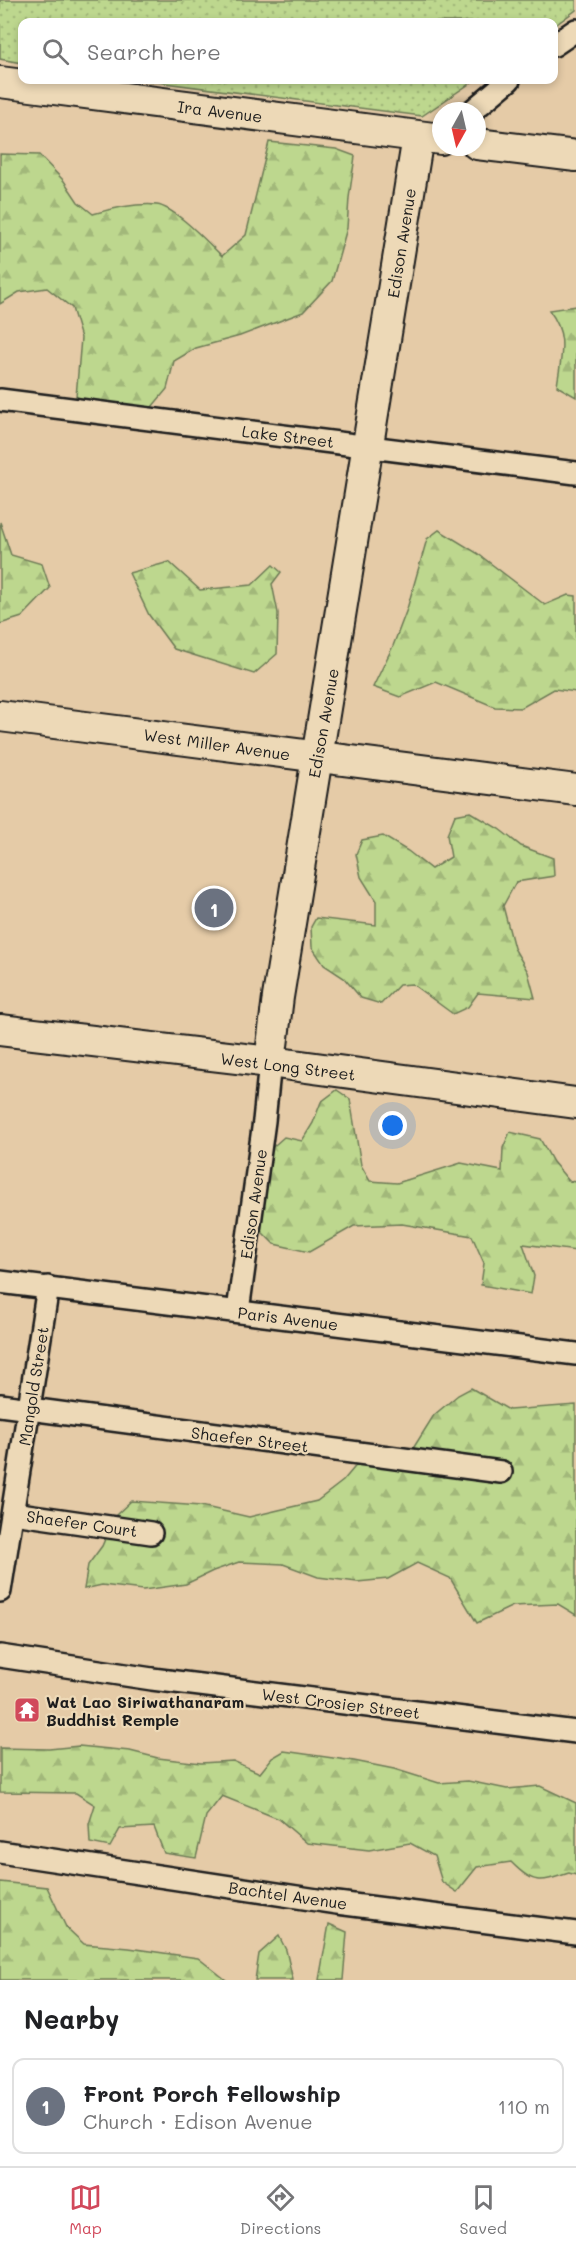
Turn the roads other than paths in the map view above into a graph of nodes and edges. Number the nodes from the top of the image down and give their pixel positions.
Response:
1 (576, 30) edge
2 (558, 42) edge
3 (0, 82) edge
4 (504, 84) edge
5 (483, 102) edge
6 (432, 138) edge
7 (486, 145) edge
8 (432, 152) edge
9 (576, 156) edge
10 (0, 400) edge
11 (368, 446) junction
12 (576, 473) edge
13 (0, 716) edge
14 (317, 757) junction
15 (576, 790) edge
16 (0, 1030) edge
17 (270, 1062) junction
18 (576, 1103) edge
19 (0, 1282) edge
20 (48, 1287) junction
21 (238, 1311) junction
22 (576, 1354) edge
23 (0, 1405) edge
24 (29, 1409) junction
25 (501, 1472) dead end
26 (13, 1514) junction
27 (151, 1533) dead end
28 (0, 1591) edge
29 (0, 1656) edge
30 (576, 1732) edge
31 (0, 1852) edge
32 (576, 1933) edge

1 - 2 street
3 - 6 main road, Ira Avenue
4 - 5 street
7 - 9 main road
8 - 11 main road, Edison Avenue
10 - 11 street, Lake Street
11 - 12 street, Lake Street
11 - 14 main road, Edison Avenue
13 - 14 main road, West Miller Avenue
14 - 15 main road, West Miller Avenue
14 - 17 main road, Edison Avenue
16 - 17 main road, West Long Street
17 - 18 main road, West Long Street
17 - 21 street, Edison Avenue
19 - 20 street, Paris Avenue
20 - 21 street, Paris Avenue
20 - 24 street, Mangold Street
21 - 22 street, Paris Avenue
23 - 24 street, Shaefer Street
24 - 25 street, Shaefer Street
24 - 26 street, Mangold Street
26 - 27 street, Shaefer Court
26 - 28 street, Mangold Street
29 - 30 street, West Crosier Street
31 - 32 street, Bachtel Avenue

